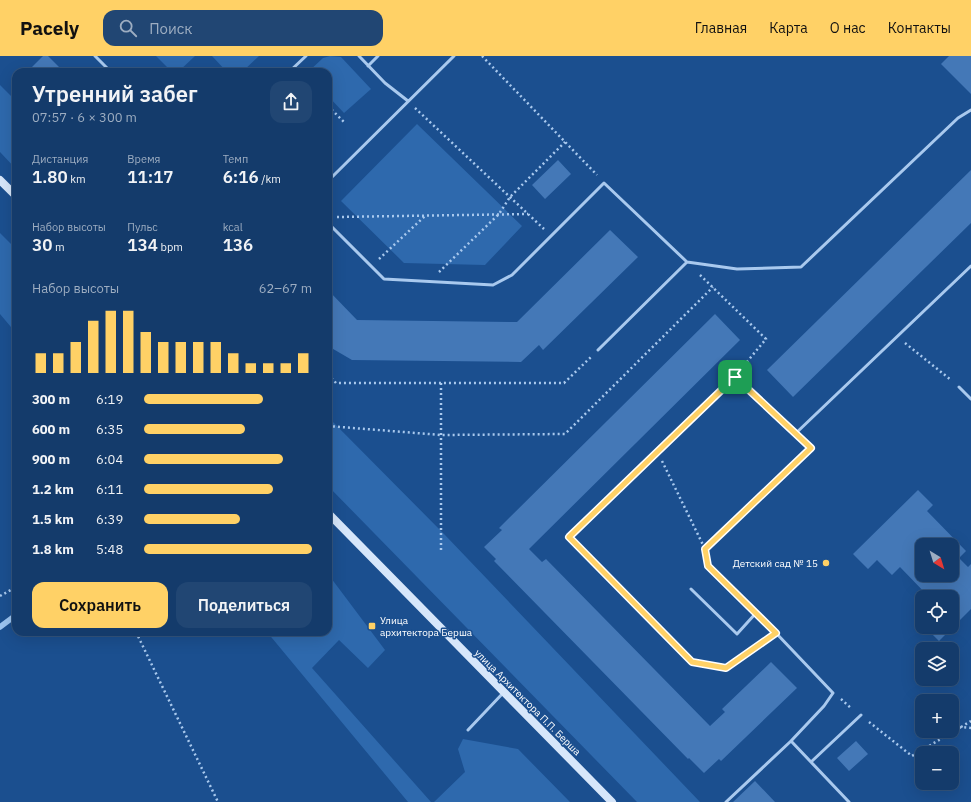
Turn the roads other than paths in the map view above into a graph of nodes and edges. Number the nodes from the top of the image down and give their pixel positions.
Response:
1 (95, 56) edge
2 (306, 56) edge
3 (359, 56) edge
4 (378, 56) edge
5 (454, 56) edge
6 (368, 66) junction
7 (107, 68) edge
8 (293, 68) edge
9 (408, 101) junction
10 (971, 110) edge
11 (332, 177) edge
12 (0, 180) edge
13 (12, 192) edge
14 (332, 227) edge
15 (687, 262) junction
16 (971, 266) edge
17 (598, 350) road end
18 (959, 387) road end
19 (971, 399) edge
20 (332, 517) edge
21 (708, 566) road end
22 (691, 589) dead end
23 (756, 614) junction
24 (776, 633) junction
25 (504, 692) junction
26 (860, 715) road end
27 (468, 730) dead end
28 (791, 741) junction
29 (811, 762) junction
30 (612, 802) edge
31 (726, 802) edge
32 (849, 802) edge

1 - 7 lane
2 - 8 lane
3 - 6 lane
4 - 6 lane
5 - 9 lane
6 - 9 lane
9 - 11 lane
10 - 15 lane
12 - 13 street
14 - 15 lane
15 - 17 lane
16 - 24 lane
18 - 19 lane
20 - 25 street, улица Архитектора П.П. Берша
21 - 23 lane
22 - 23 lane
23 - 24 lane
24 - 28 lane
25 - 27 lane
25 - 30 street, улица Архитектора П.П. Берша
26 - 29 lane
28 - 29 lane
28 - 31 lane
29 - 32 lane

